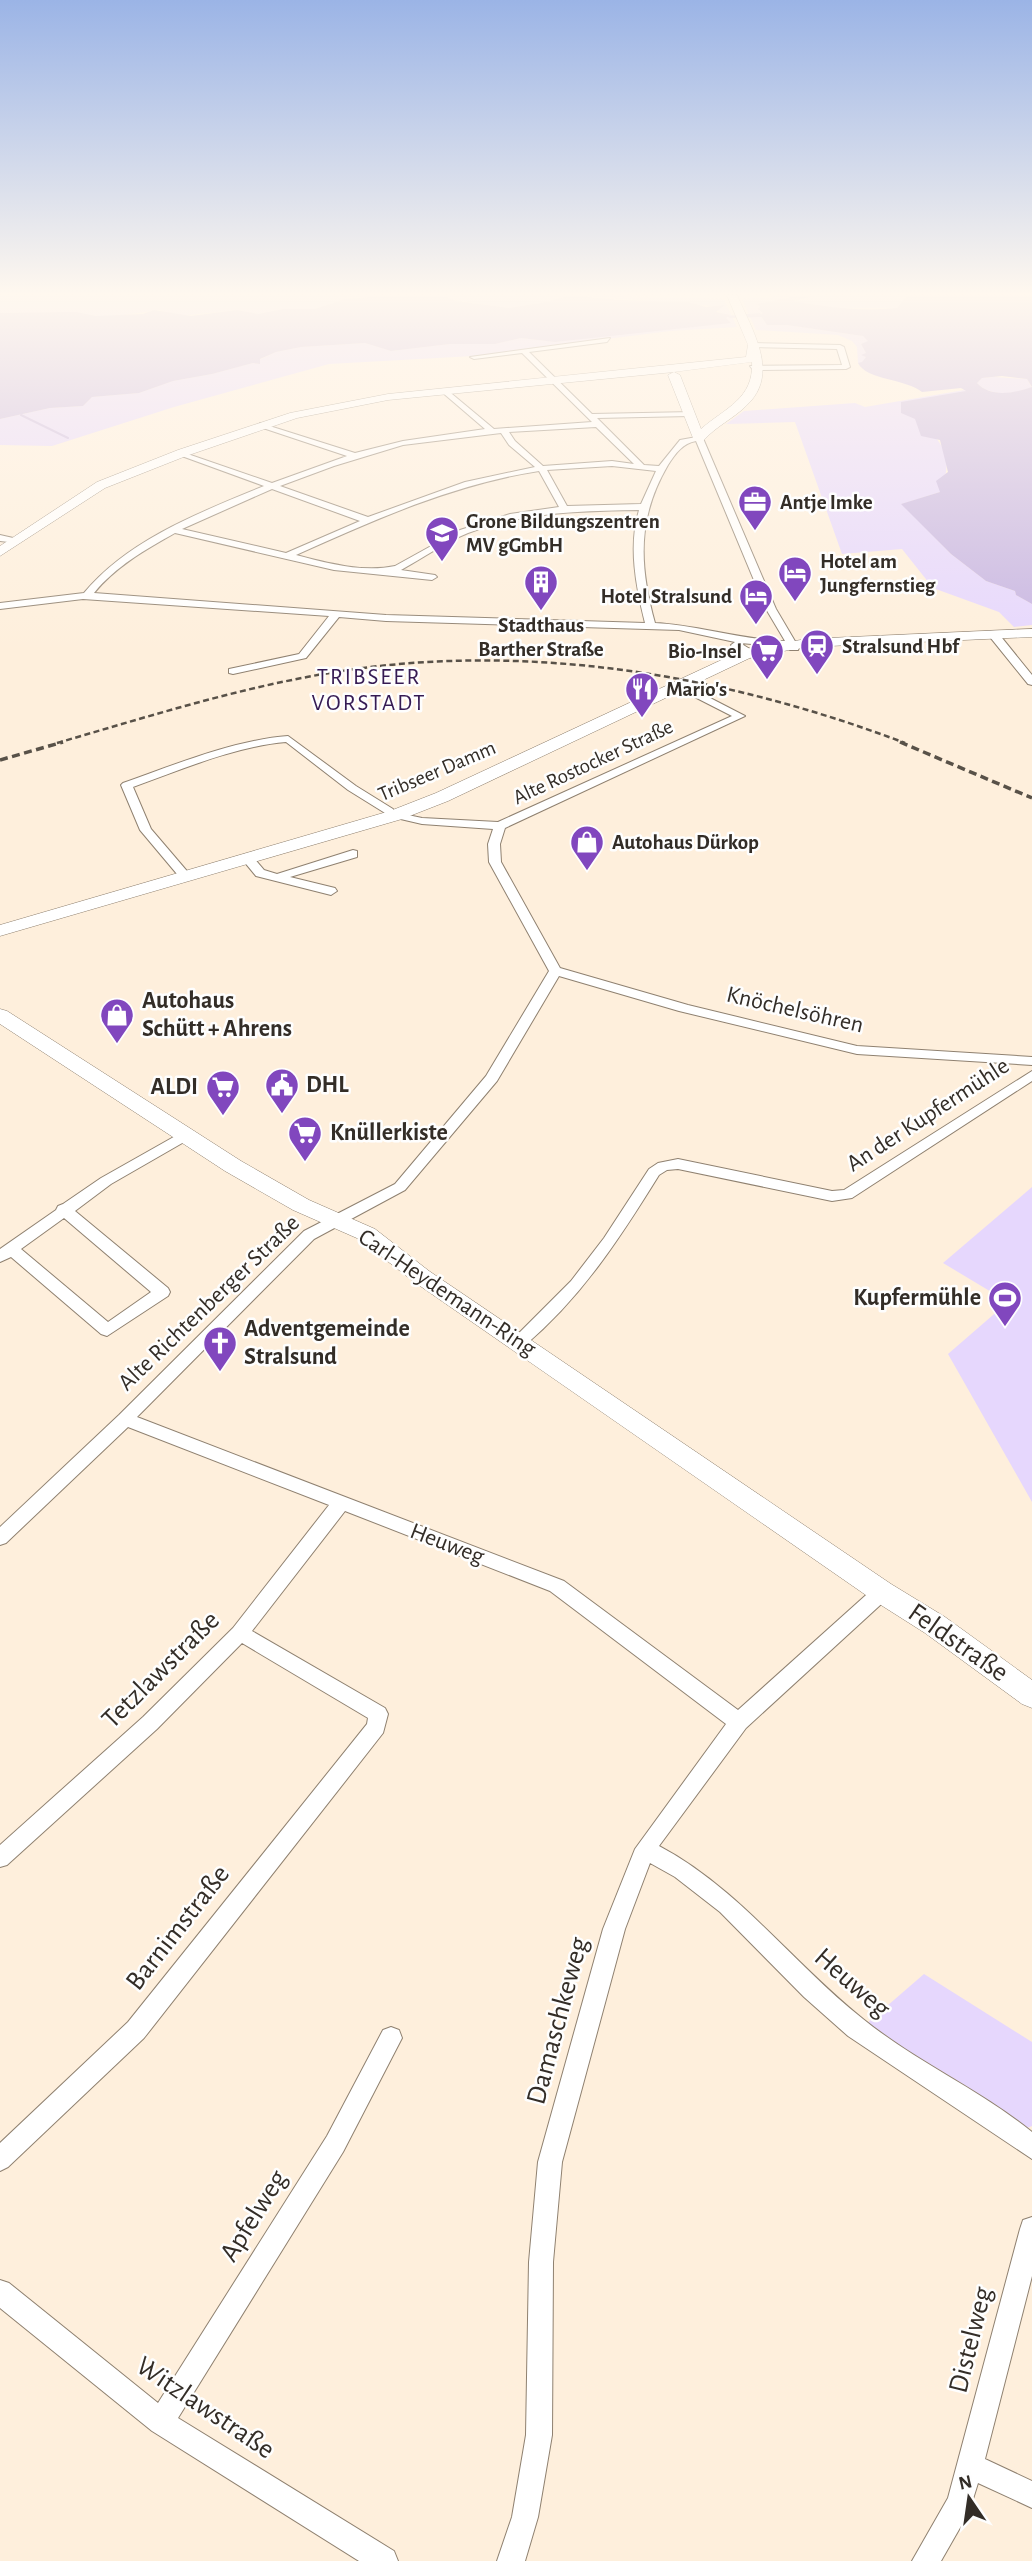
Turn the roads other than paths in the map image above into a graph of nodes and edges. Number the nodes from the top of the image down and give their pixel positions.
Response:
1 (690, 414) edge
2 (302, 415) edge
3 (473, 415) edge
4 (664, 415) edge
5 (691, 415) edge
6 (720, 415) edge
7 (725, 415) edge
8 (590, 416) joint
9 (263, 425) junction
10 (598, 425) junction
11 (504, 431) junction
12 (493, 432) junction
13 (699, 438) junction
14 (182, 453) junction
15 (355, 456) junction
16 (640, 465) junction
17 (542, 469) junction
18 (661, 469) junction
19 (275, 486) junction
20 (645, 507) junction
21 (564, 509) junction
22 (367, 520) junction
23 (174, 530) junction
24 (0, 538) edge
25 (18, 540) junction
26 (0, 552) edge
27 (285, 557) junction
28 (384, 571) junction
29 (432, 577) dead end
30 (87, 596) junction
31 (0, 606) edge
32 (337, 614) junction
33 (651, 626) junction
34 (1032, 633) edge
35 (722, 637) junction
36 (997, 639) junction
37 (1032, 639) edge
38 (794, 648) junction
39 (758, 658) junction
40 (233, 671) dead end
41 (1032, 682) edge
42 (683, 687) junction
43 (636, 704) junction
44 (397, 815) junction
45 (500, 826) junction
46 (353, 854) dead end
47 (248, 859) junction
48 (186, 877) junction
49 (276, 877) junction
50 (331, 891) dead end
51 (0, 931) edge
52 (555, 971) junction
53 (0, 1015) edge
54 (1032, 1061) edge
55 (1032, 1075) edge
56 (186, 1135) junction
57 (63, 1209) junction
58 (333, 1220) junction
59 (5, 1253) edge
60 (518, 1342) junction
61 (125, 1419) junction
62 (340, 1504) junction
63 (0, 1538) edge
64 (882, 1592) junction
65 (240, 1633) junction
66 (1032, 1696) edge
67 (739, 1722) junction
68 (645, 1849) junction
69 (0, 1858) edge
70 (391, 2038) dead end
71 (1032, 2146) edge
72 (0, 2159) edge
73 (1032, 2229) edge
74 (0, 2292) edge
75 (161, 2422) junction
76 (971, 2466) junction
77 (1032, 2495) edge
78 (384, 2561) edge
79 (511, 2561) edge
80 (926, 2561) edge

1 - 13 main road
2 - 9 main road
3 - 12 street
4 - 8 street
5 - 6 main road
7 - 13 main road
8 - 10 street
9 - 14 main road
9 - 15 street
10 - 11 street
10 - 16 street
11 - 12 street
11 - 17 street
12 - 15 street
13 - 18 street
13 - 38 street
14 - 19 street
14 - 25 main road
15 - 19 street
16 - 17 street
16 - 18 street
17 - 21 street
17 - 22 street
18 - 20 street
19 - 22 street
19 - 23 street
20 - 21 street
20 - 33 street
21 - 28 street
22 - 27 street
23 - 27 street
23 - 30 street
24 - 25 street
25 - 26 main road
27 - 28 street
28 - 29 street
30 - 31 street
30 - 32 street
32 - 33 street
32 - 40 street
33 - 35 street
34 - 36 main road, Tribseer Damm
35 - 38 street
35 - 39 street
36 - 37 main road, Tribseer Damm
36 - 38 main road, Tribseer Damm
36 - 41 street
38 - 39 main road, Tribseer Damm
39 - 42 main road, Tribseer Damm
39 - 43 main road, Tribseer Damm
42 - 43 main road, Tribseer Damm
42 - 45 street, Alte Rostocker Straße
43 - 44 main road, Tribseer Damm
44 - 45 street, Alte Rostocker Straße
44 - 47 main road, Tribseer Damm
44 - 48 street, Tribseer Damm
45 - 52 street
46 - 49 street
47 - 48 main road, Tribseer Damm
47 - 49 street
48 - 51 main road, Tribseer Damm
49 - 50 street
52 - 54 street, Knöchelsöhren
52 - 58 street, Alte Richtenberger Straße
53 - 56 main road, Carl-Heydemann-Ring
55 - 60 street, An der Kupfermühle
56 - 57 street
56 - 58 main road, Carl-Heydemann-Ring
57 - 59 street
57 - 59 street, Alte Richtenberger Straße
58 - 60 main road, Carl-Heydemann-Ring
58 - 61 street, Alte Richtenberger Straße
60 - 64 main road, Carl-Heydemann-Ring
61 - 62 street, Heuweg
61 - 63 street, Alte Richtenberger Straße
62 - 65 street, Tetzlawstraße
62 - 67 street, Heuweg
64 - 66 main road, Feldstraße
64 - 67 street, Damaschkeweg
65 - 69 street, Tetzlawstraße
65 - 72 street, Barnimstraße
67 - 68 street, Damaschkeweg
68 - 71 street, Heuweg
68 - 79 street, Damaschkeweg
70 - 75 street, Apfelweg
73 - 76 street, Distelweg
74 - 75 street, Witzlawstraße
75 - 78 street, Witzlawstraße
76 - 77 street
76 - 80 street, Distelweg

